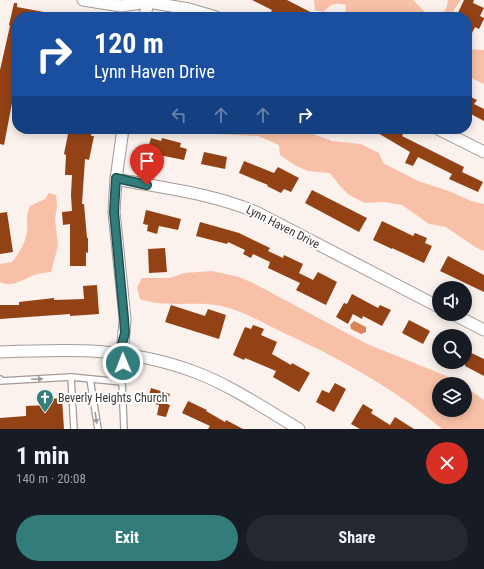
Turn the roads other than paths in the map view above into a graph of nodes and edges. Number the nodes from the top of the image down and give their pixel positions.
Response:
1 (83, 0) edge
2 (147, 1) edge
3 (146, 12) edge
4 (199, 12) edge
5 (122, 134) edge
6 (448, 134) edge
7 (484, 152) edge
8 (116, 178) junction
9 (432, 303) edge
10 (467, 321) edge
11 (484, 330) edge
12 (0, 352) edge
13 (123, 354) junction
14 (71, 377) junction
15 (0, 379) edge
16 (90, 379) junction
17 (122, 382) junction
18 (74, 429) edge
19 (98, 429) edge
20 (124, 429) edge
21 (299, 429) edge

1 - 2 street
2 - 3 street
2 - 4 street
5 - 8 street
6 - 7 street
8 - 9 street, Lynn Haven Drive
8 - 13 street
10 - 11 street
12 - 13 street
13 - 17 lane
13 - 21 street
15 -> 14 lane
14 - 16 lane
14 - 18 lane
16 - 17 lane
16 -> 19 lane
17 - 20 lane

